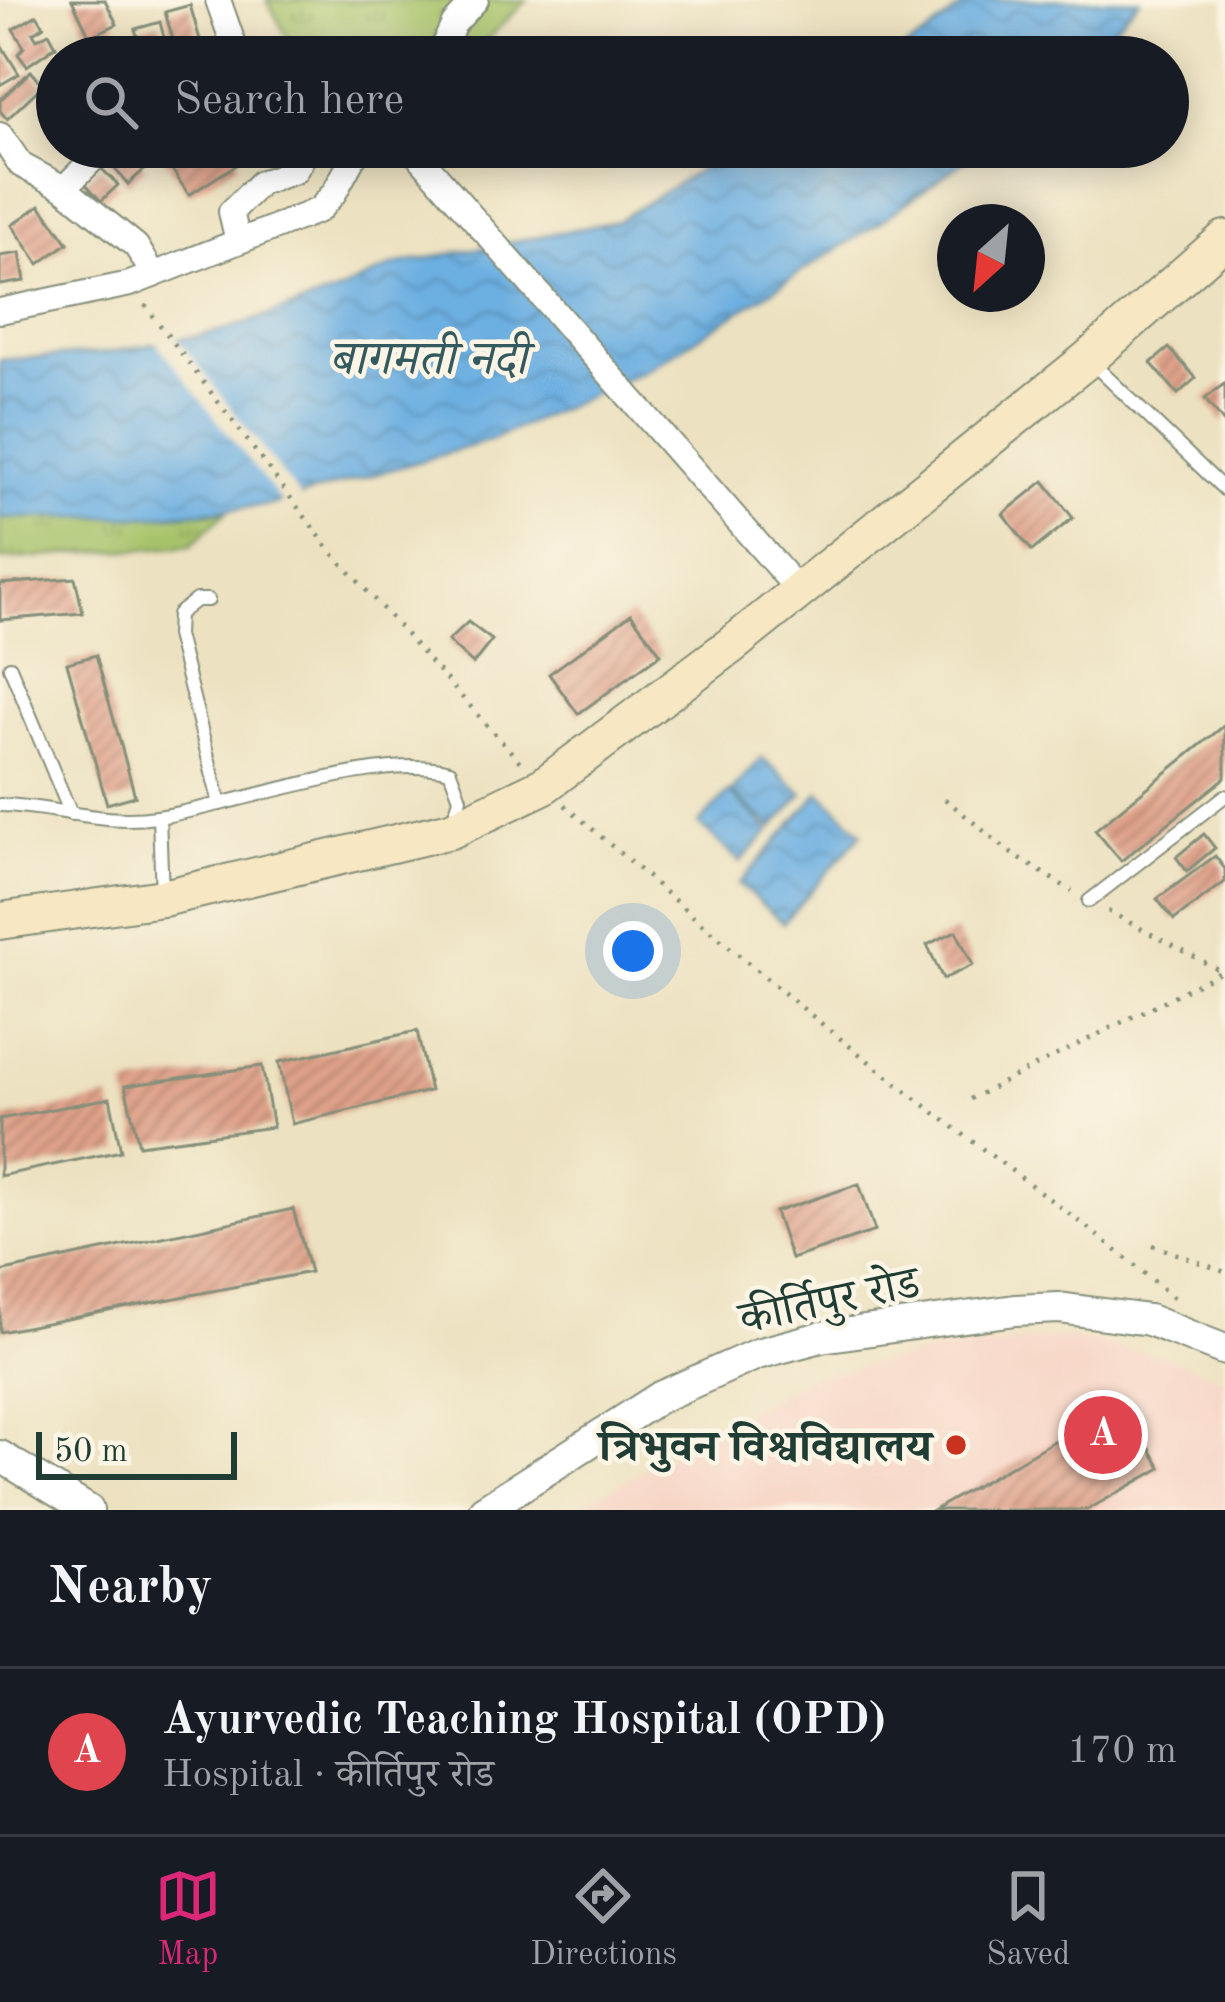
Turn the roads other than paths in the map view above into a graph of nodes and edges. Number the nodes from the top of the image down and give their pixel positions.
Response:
1 (218, 0) edge
2 (476, 0) edge
3 (231, 36) edge
4 (448, 36) edge
5 (0, 135) edge
6 (11, 163) edge
7 (84, 168) edge
8 (297, 168) edge
9 (345, 168) edge
10 (430, 168) edge
11 (64, 188) junction
12 (1225, 239) edge
13 (238, 241) junction
14 (142, 279) junction
15 (0, 311) edge
16 (1088, 359) junction
17 (1225, 490) edge
18 (799, 591) junction
19 (208, 600) dead end
20 (10, 667) dead end
21 (1225, 796) edge
22 (220, 804) junction
23 (0, 805) edge
24 (71, 814) junction
25 (159, 817) junction
26 (451, 830) junction
27 (163, 898) junction
28 (1089, 901) dead end
29 (0, 921) edge
30 (1225, 1350) edge
31 (0, 1456) edge
32 (88, 1510) edge
33 (484, 1510) edge

1 - 3 street
2 - 4 street
5 - 6 street
6 - 11 street
7 - 11 street
8 - 13 street
9 - 13 street
10 - 18 street
11 - 14 street
12 - 16 main road
13 - 14 street
14 - 15 street
16 - 17 lane
16 - 18 main road
18 - 26 main road
19 - 22 lane
20 - 24 lane
21 - 28 lane
22 - 25 lane
22 - 26 lane
23 - 24 lane
24 - 25 lane
25 - 27 lane
26 - 27 main road
27 - 29 main road
30 - 33 street, कीर्तिपुर रोड
31 - 32 street

